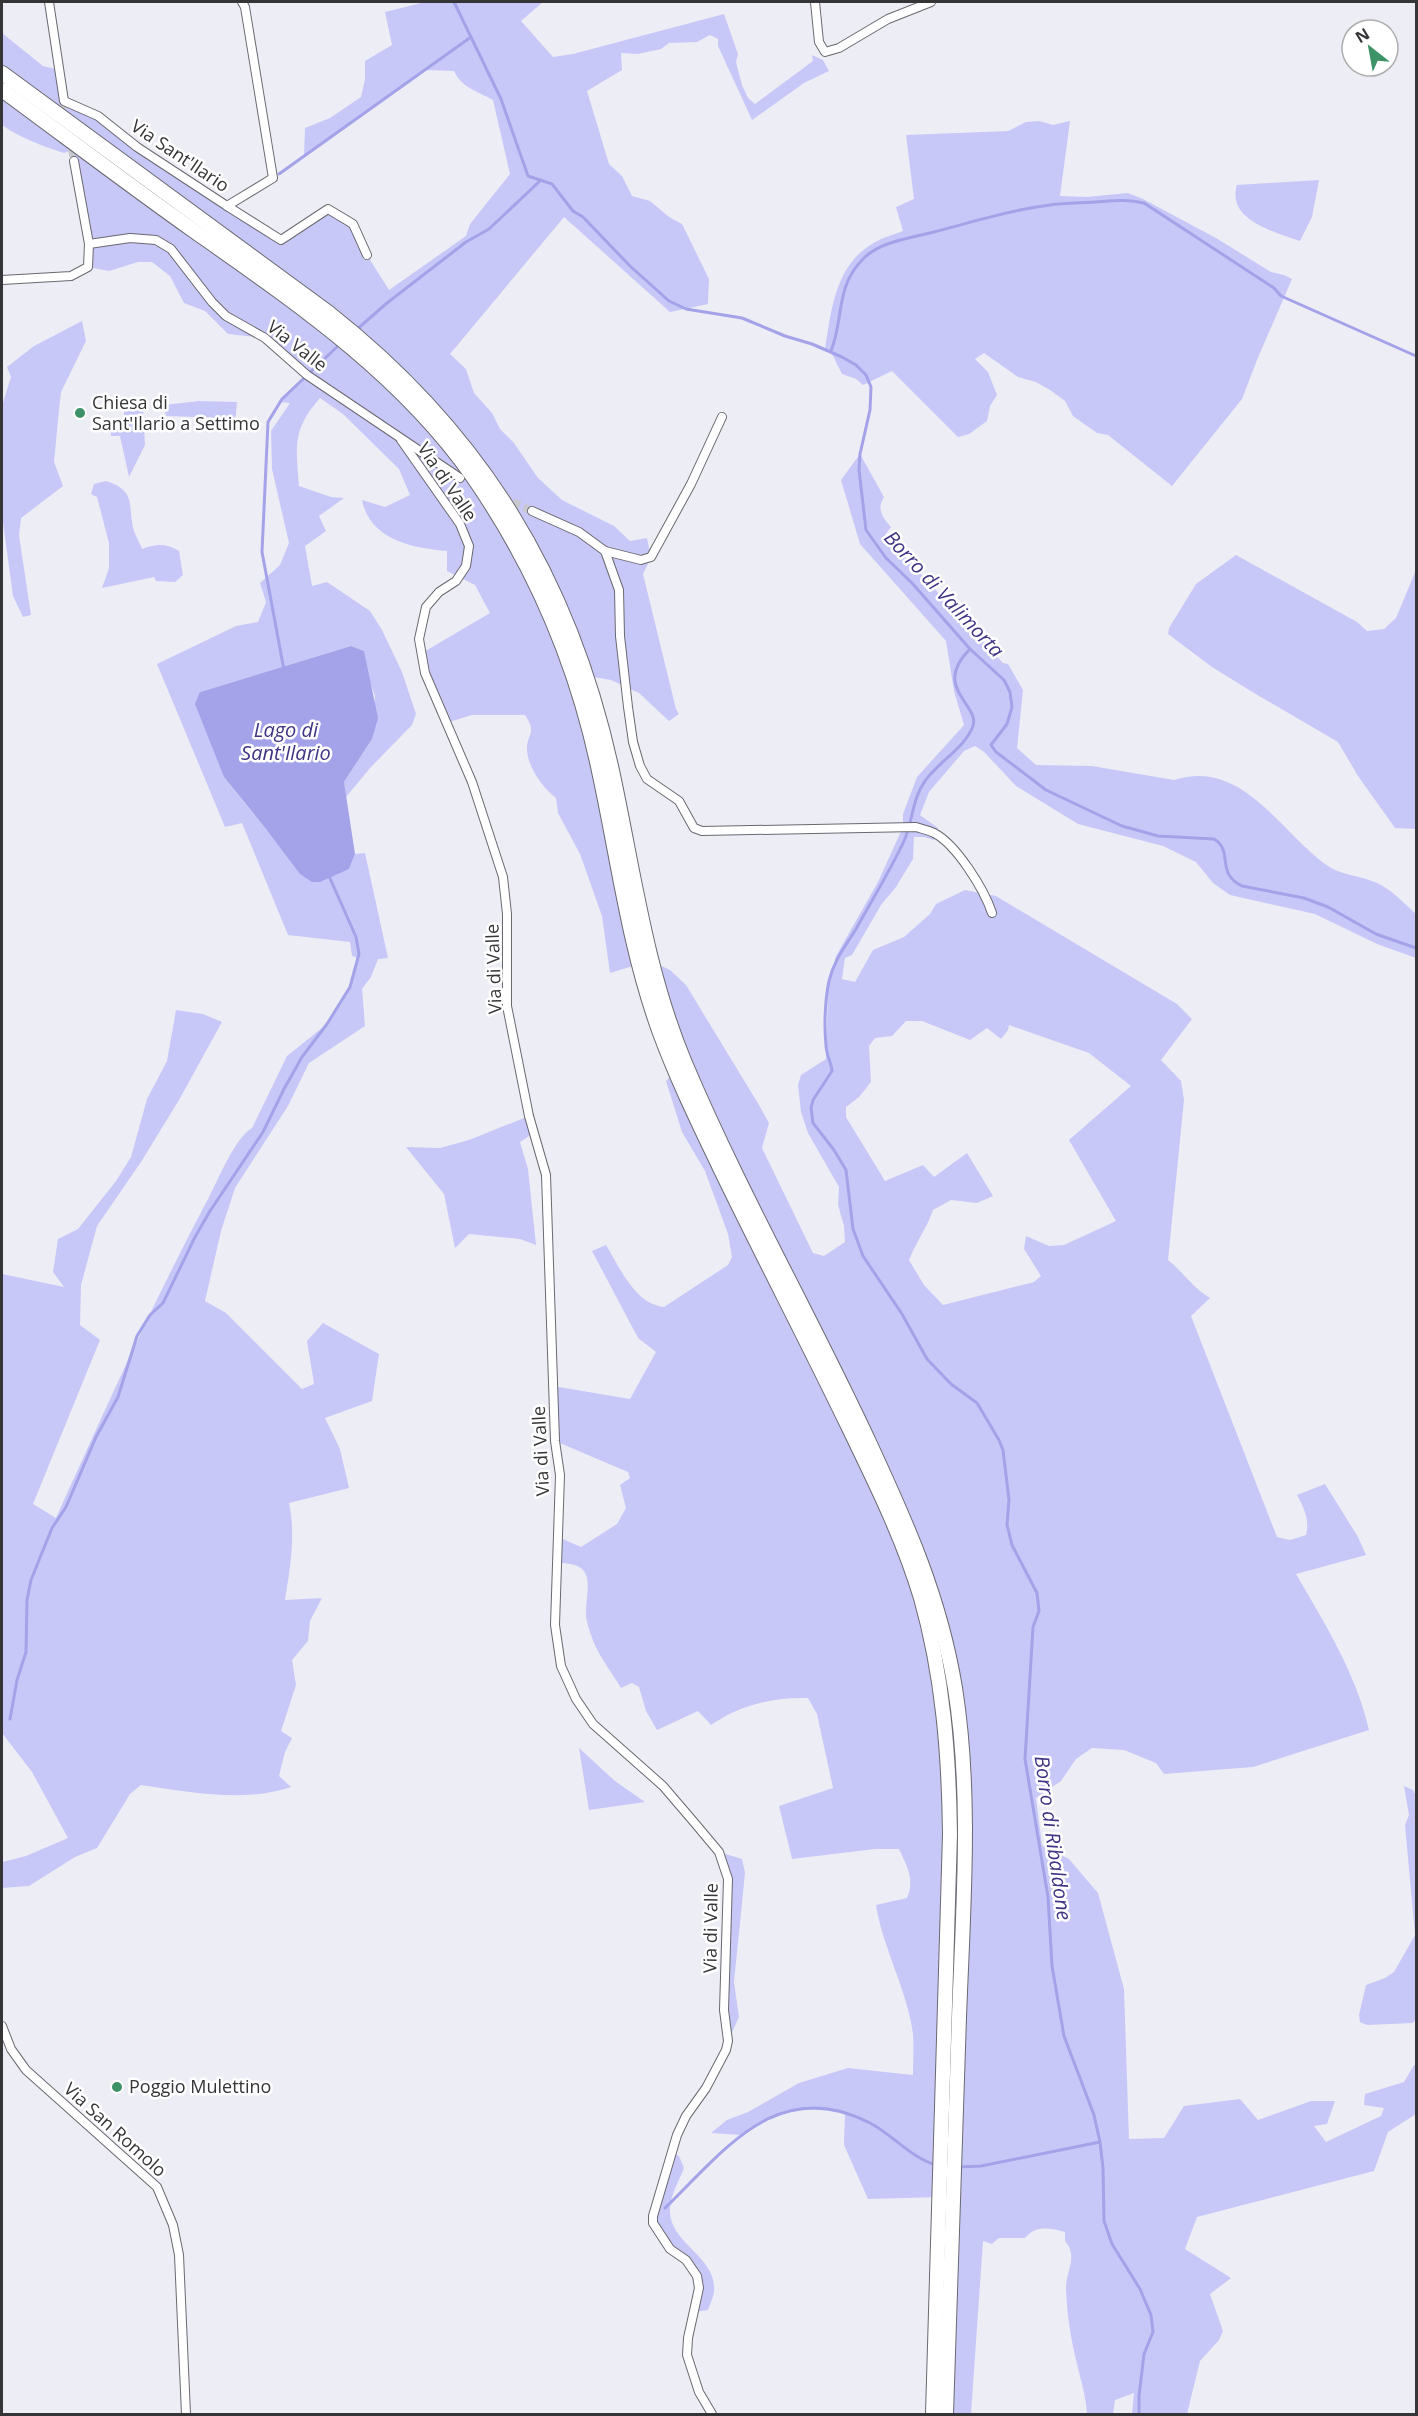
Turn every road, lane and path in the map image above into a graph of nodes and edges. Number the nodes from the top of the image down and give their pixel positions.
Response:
1 (49, 2) edge
2 (242, 2) edge
3 (815, 2) edge
4 (931, 2) edge
5 (2, 73) edge
6 (2, 90) edge
7 (74, 161) tunnel mouth
8 (227, 206) junction
9 (89, 244) junction
10 (367, 255) dead end
11 (2, 280) edge
12 (722, 417) dead end
13 (401, 440) junction
14 (460, 478) dead end
15 (532, 511) tunnel mouth
16 (605, 551) junction
17 (992, 913) dead end
18 (2, 2026) edge
19 (186, 2415) edge
20 (712, 2415) edge
21 (933, 2415) edge
22 (946, 2415) edge

1 - 8 street, Via Sant'Ilario
2 - 8 street, Via Sant'Ilario
3 - 4 street
5 - 22 highway
6 - 21 highway
7 - 9 street
8 - 10 street
9 - 11 street
9 - 13 street, Via Valle
12 - 16 street
13 - 14 street, Via Valle
13 - 20 street, Via di Valle
15 - 16 street
16 - 17 street
18 - 19 street, Via San Romolo

